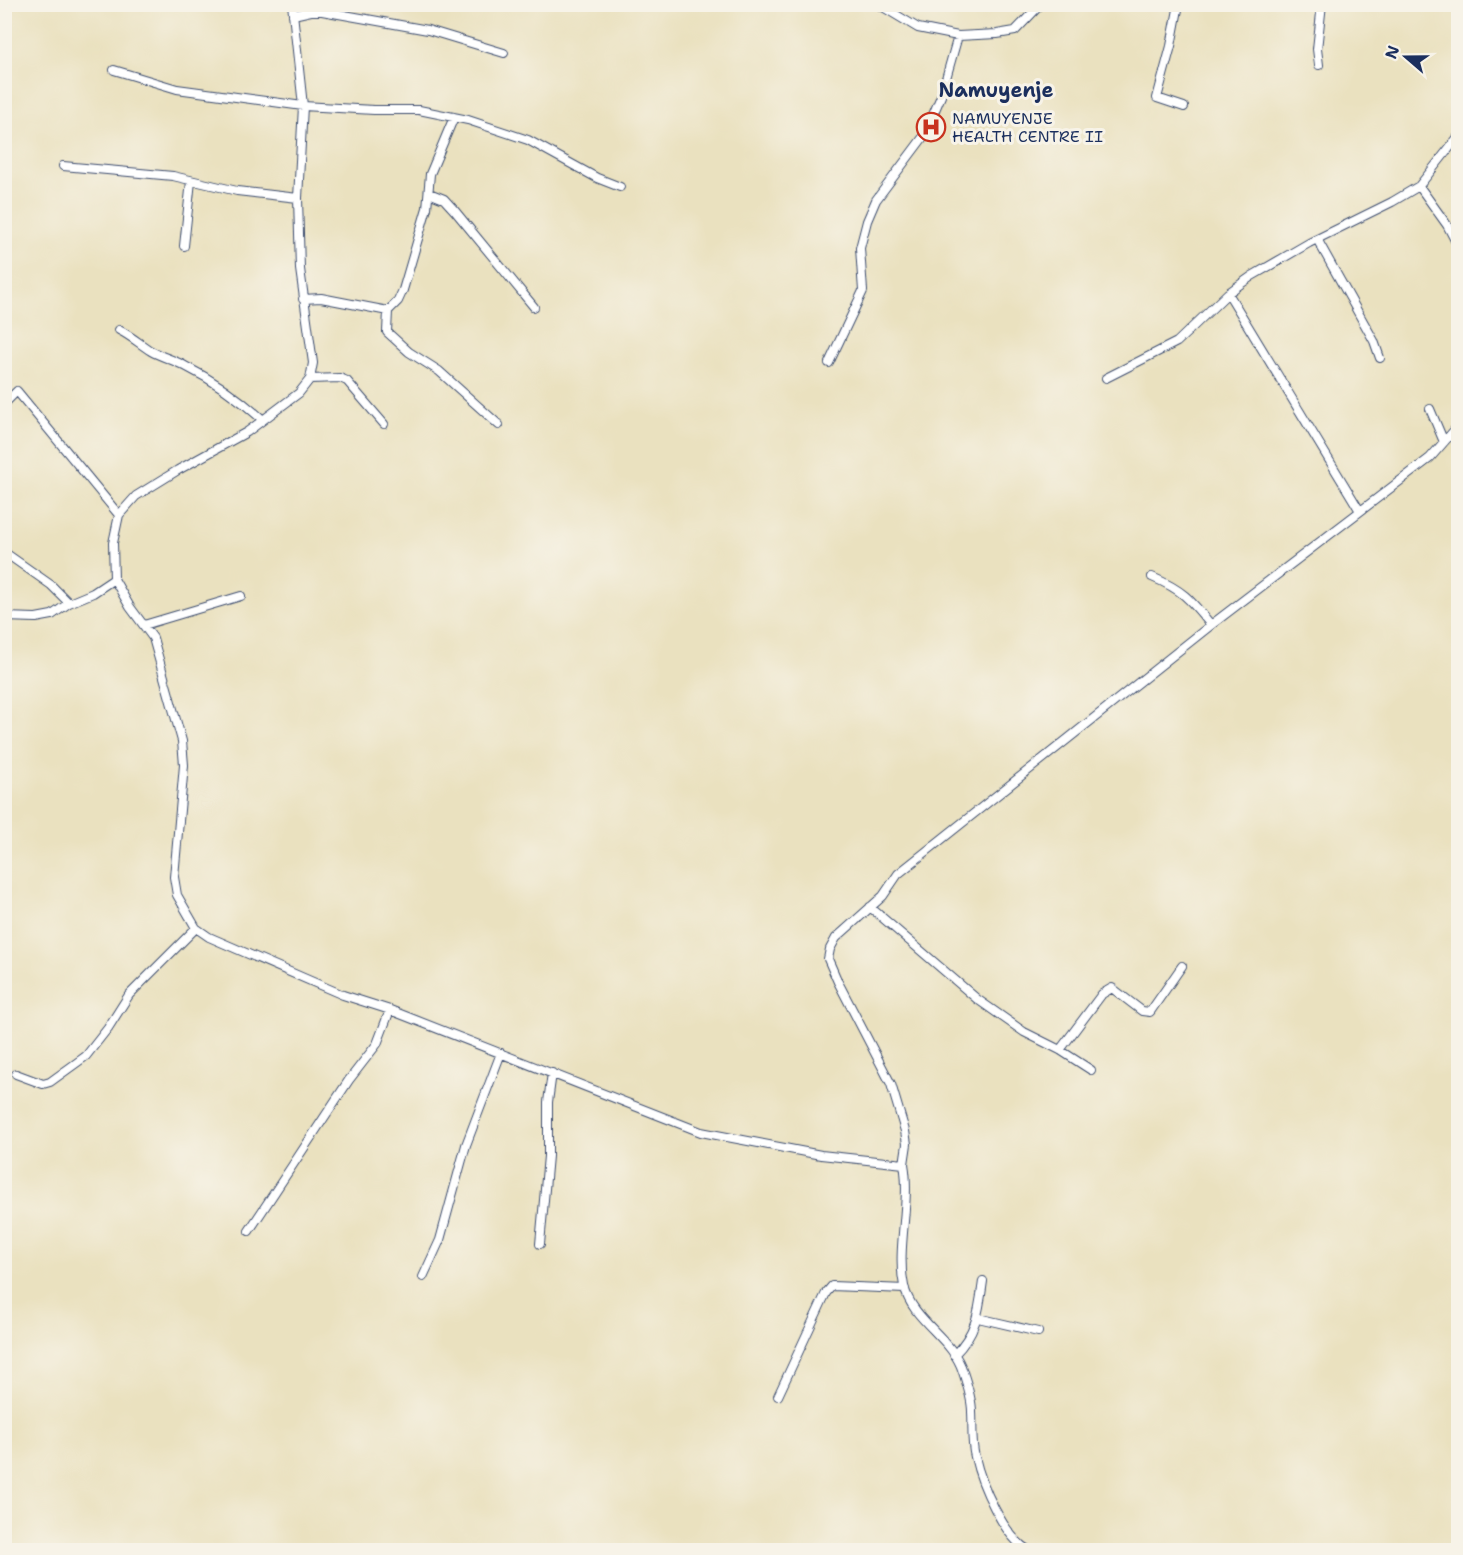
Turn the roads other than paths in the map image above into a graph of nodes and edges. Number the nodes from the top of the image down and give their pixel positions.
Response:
1 (292, 4) edge
2 (878, 4) edge
3 (1041, 4) edge
4 (1179, 4) edge
5 (1322, 4) edge
6 (293, 15) junction
7 (958, 36) junction
8 (504, 53) dead end
9 (1319, 65) dead end
10 (114, 70) dead end
11 (303, 106) junction
12 (1184, 108) dead end
13 (454, 117) junction
14 (1458, 137) edge
15 (63, 166) dead end
16 (191, 181) junction
17 (1419, 186) junction
18 (620, 187) dead end
19 (429, 193) junction
20 (298, 198) junction
21 (1317, 239) junction
22 (184, 246) dead end
23 (1458, 246) edge
24 (1228, 293) junction
25 (303, 299) junction
26 (534, 307) dead end
27 (388, 311) junction
28 (119, 330) dead end
29 (1380, 358) dead end
30 (829, 363) dead end
31 (1106, 378) dead end
32 (310, 379) junction
33 (4, 404) edge
34 (1430, 409) dead end
35 (263, 420) junction
36 (384, 424) dead end
37 (500, 425) dead end
38 (1458, 426) edge
39 (1444, 442) junction
40 (1359, 512) junction
41 (119, 515) junction
42 (4, 552) edge
43 (1152, 577) dead end
44 (114, 579) junction
45 (241, 596) dead end
46 (69, 603) junction
47 (4, 617) edge
48 (144, 625) junction
49 (1211, 625) junction
50 (870, 907) junction
51 (196, 928) junction
52 (1182, 966) dead end
53 (390, 1010) junction
54 (1060, 1050) junction
55 (501, 1053) junction
56 (1091, 1070) dead end
57 (552, 1073) junction
58 (16, 1074) dead end
59 (904, 1164) junction
60 (249, 1232) dead end
61 (540, 1244) dead end
62 (423, 1277) dead end
63 (983, 1281) dead end
64 (905, 1289) junction
65 (978, 1318) junction
66 (1038, 1332) dead end
67 (954, 1355) junction
68 (778, 1396) dead end
69 (1028, 1551) edge

1 - 6 street
2 - 7 street
3 - 7 street
4 - 12 street
5 - 9 street
6 - 8 street
6 - 11 street
7 - 30 street
10 - 11 street
11 - 13 street
11 - 20 street
13 - 18 street
13 - 19 street
14 - 17 street
15 - 16 street
16 - 20 street
16 - 22 street
17 - 21 street
17 - 23 street
19 - 26 street
19 - 27 street
20 - 25 street
21 - 24 street
21 - 29 street
24 - 31 street
24 - 40 street
25 - 27 street
25 - 32 street
27 - 37 street
28 - 35 street
32 - 35 street
32 - 36 street
33 - 41 street
34 - 39 street
35 - 41 street
38 - 39 street
39 - 40 street
40 - 49 street
41 - 44 street
42 - 46 street
43 - 49 street
44 - 46 street
44 - 48 street
45 - 48 street
46 - 47 street
48 - 51 street
49 - 50 street
50 - 54 street
50 - 59 street
51 - 53 street
51 - 58 street
52 - 54 street
53 - 55 street
53 - 60 street
54 - 56 street
55 - 57 street
55 - 62 street
57 - 59 street
57 - 61 street
59 - 64 street
63 - 65 street
64 - 67 street
64 - 68 street
65 - 66 street
65 - 67 street
67 - 69 street

